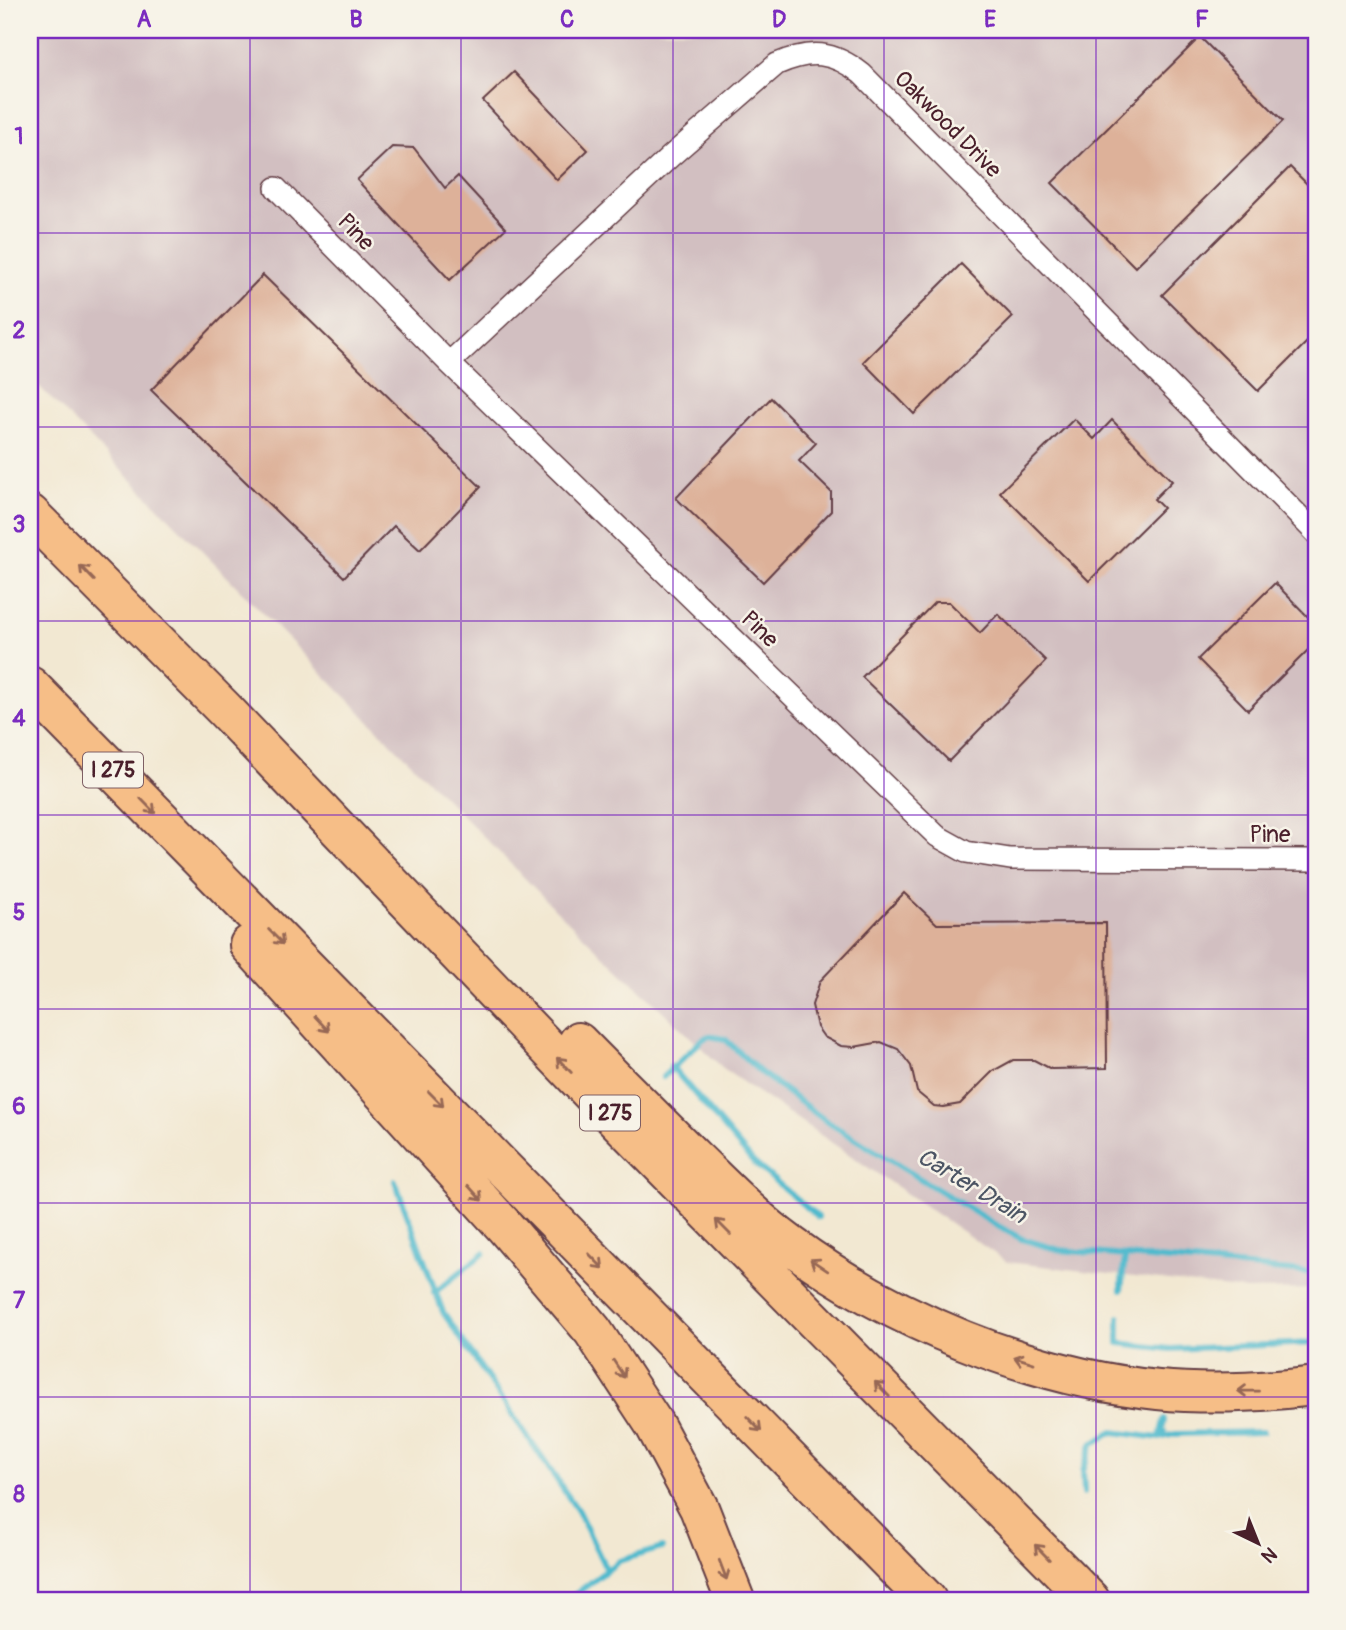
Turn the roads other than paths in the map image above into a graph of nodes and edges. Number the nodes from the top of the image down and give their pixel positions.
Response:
1 (276, 187) dead end
2 (449, 363) junction
3 (30, 514) edge
4 (1316, 533) edge
5 (30, 686) edge
6 (223, 709) junction
7 (177, 836) junction
8 (1316, 860) edge
9 (1316, 1386) edge
10 (734, 1600) edge
11 (927, 1600) edge
12 (1090, 1600) edge

1 - 2 street, Pine
2 - 4 street, Oakwood Drive
2 - 8 street, Pine
6 -> 3 highway, I 275
5 -> 7 highway, I 275
9 -> 6 highway
12 -> 6 highway, I 275
7 -> 10 highway
7 -> 11 highway, I 275

